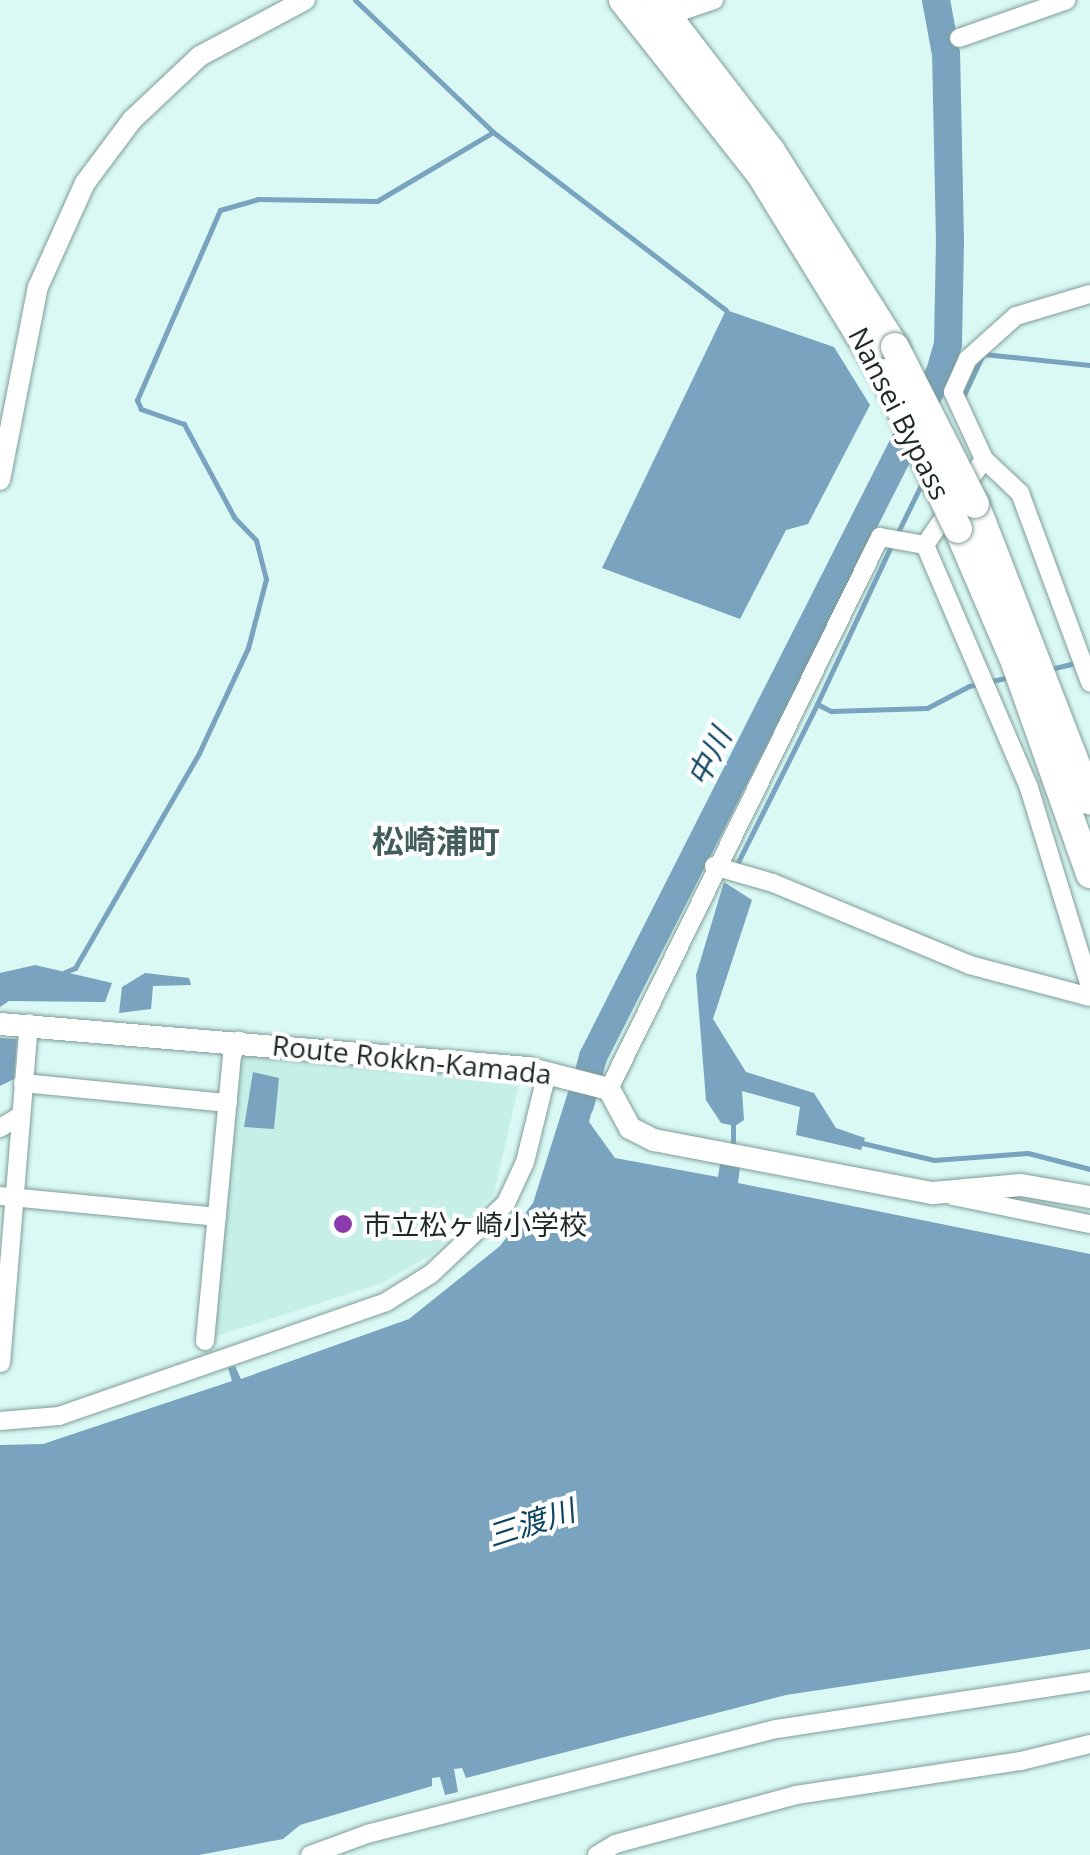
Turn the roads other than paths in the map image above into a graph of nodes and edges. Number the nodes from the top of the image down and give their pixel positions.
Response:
1 (305, 0) edge
2 (623, 0) edge
3 (654, 0) edge
4 (674, 0) edge
5 (714, 0) edge
6 (1068, 0) edge
7 (959, 38) dead end
8 (1090, 294) edge
9 (6, 409) edge
10 (984, 459) junction
11 (0, 480) edge
12 (924, 545) junction
13 (1032, 673) junction
14 (1090, 682) edge
15 (1076, 772) edge
16 (1029, 788) junction
17 (1090, 801) edge
18 (727, 870) junction
19 (1090, 874) edge
20 (1090, 986) edge
21 (1090, 997) edge
22 (14, 1024) edge
23 (240, 1040) junction
24 (557, 1074) junction
25 (23, 1083) junction
26 (609, 1090) junction
27 (228, 1103) junction
28 (20, 1116) junction
29 (0, 1128) edge
30 (933, 1193) junction
31 (7, 1197) edge
32 (1090, 1197) edge
33 (217, 1217) junction
34 (1090, 1224) edge
35 (204, 1341) dead end
36 (1, 1363) edge
37 (0, 1421) edge
38 (1090, 1680) edge
39 (1090, 1744) edge
40 (367, 1834) junction
41 (310, 1855) edge
42 (340, 1855) edge
43 (597, 1855) edge

1 - 9 street
2 - 13 highway, Nansei Bypass, bridge
3 - 13 highway, Nansei Bypass, bridge
4 - 5 street
6 - 7 street
8 - 10 street
9 - 11 street
10 - 12 street
10 - 14 street
12 - 16 street
12 - 18 street
13 - 15 highway, Nansei Bypass
15 - 16 street
15 - 17 highway, Nansei Bypass
15 - 19 highway, Nansei Bypass
16 - 20 street
18 - 21 street
18 - 26 street
22 - 23 main road, Route Rokkn-Kamada
22 - 25 street
23 - 24 main road, Route Rokkn-Kamada
23 - 27 street
24 - 26 main road, Route Rokkn-Kamada
24 - 37 street
25 - 27 street
25 - 28 street
26 - 30 main road
27 - 33 street
28 - 29 street
28 - 31 street
30 - 32 main road
30 - 34 street
31 - 33 street
31 - 36 street
33 - 35 street
38 - 40 street
39 - 43 street
40 - 41 street
40 - 42 street

